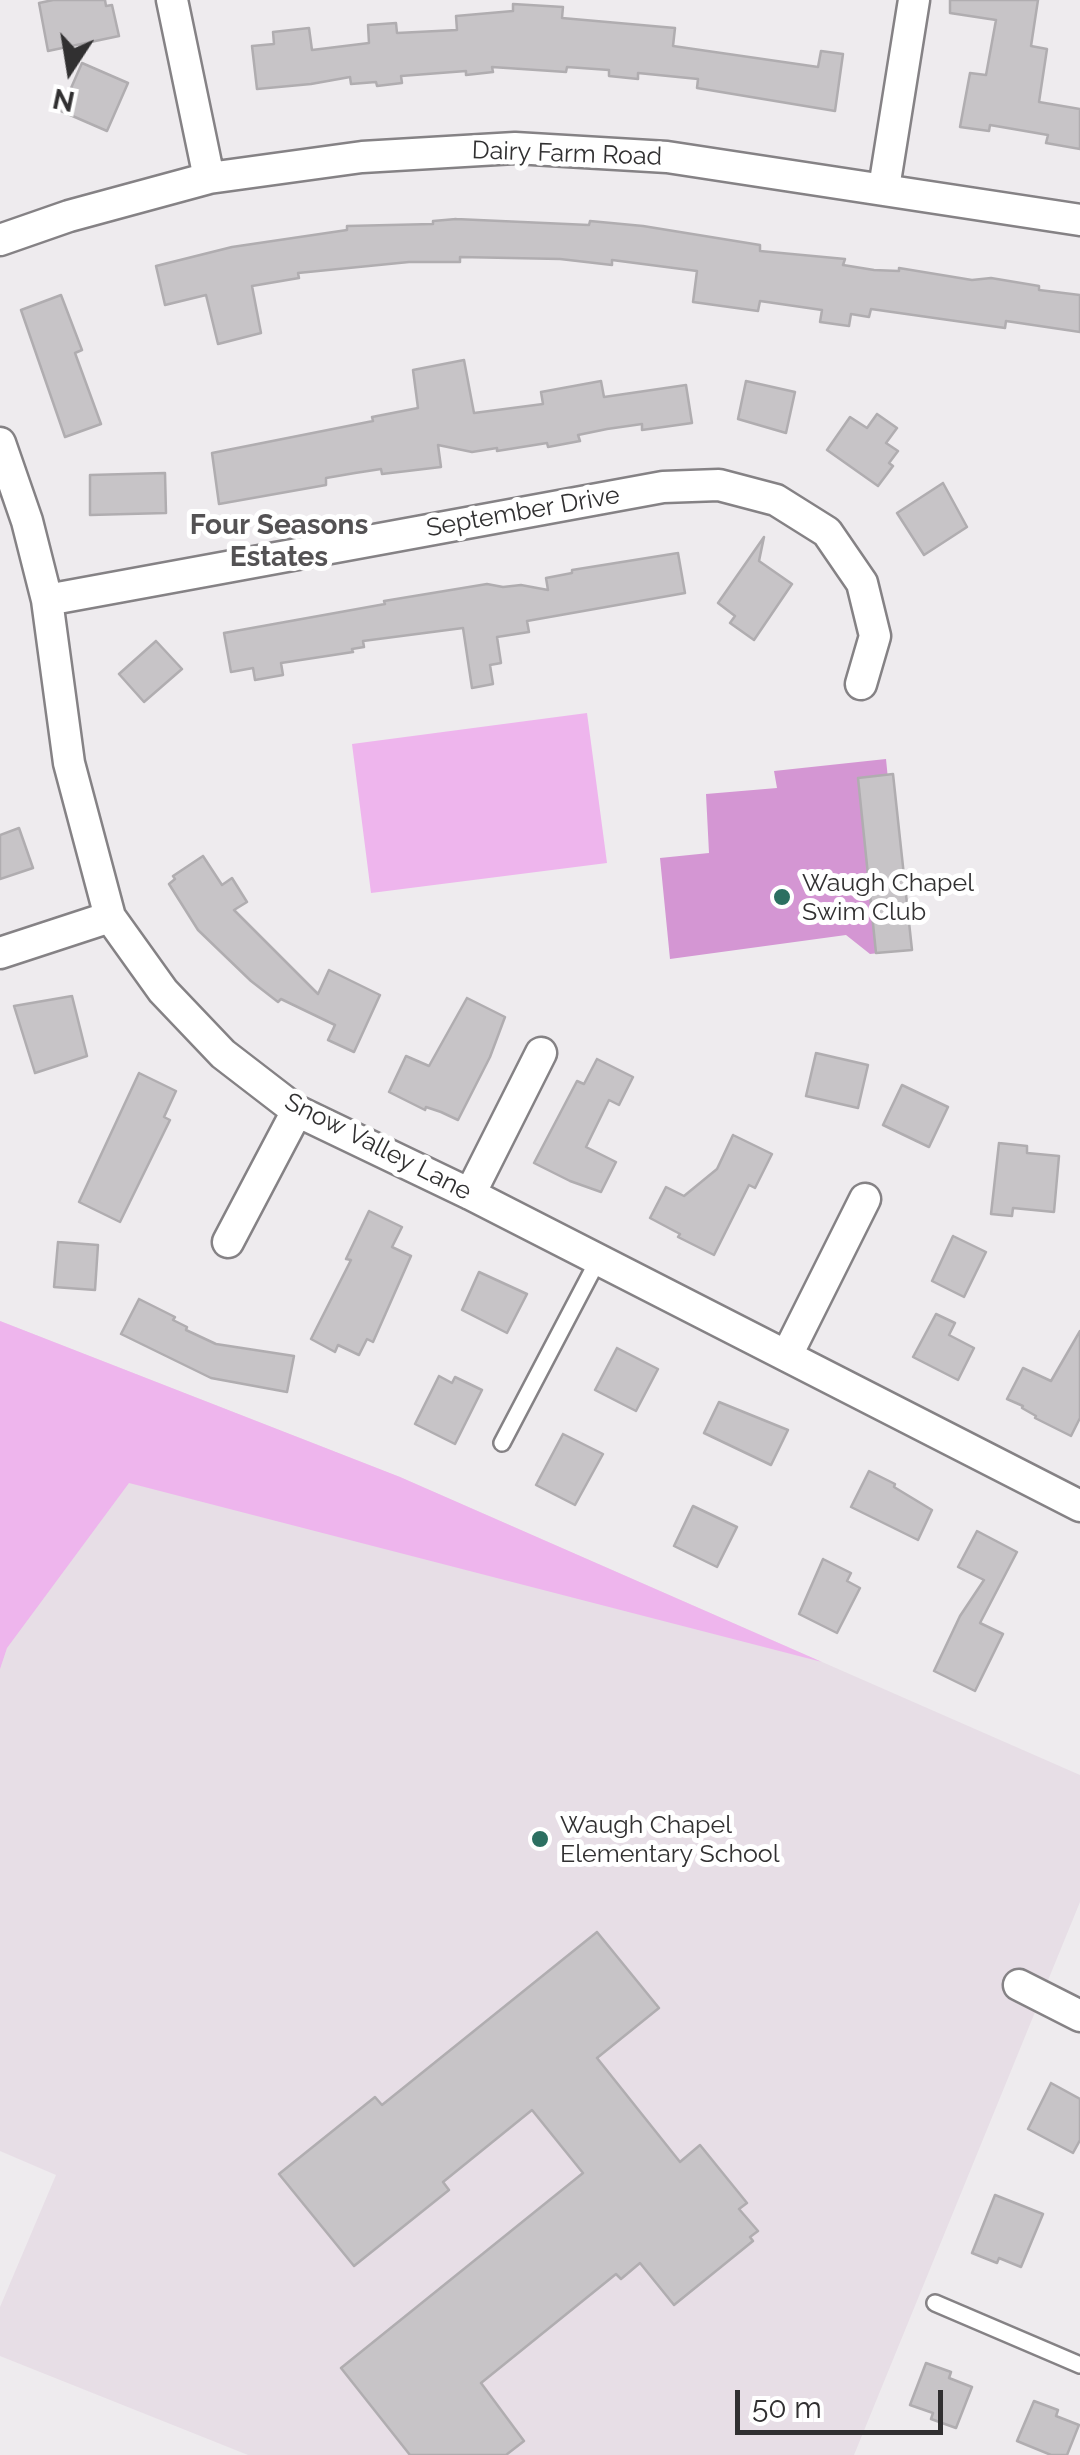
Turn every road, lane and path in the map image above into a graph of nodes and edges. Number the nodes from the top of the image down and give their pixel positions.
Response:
1 (172, 0) edge
2 (914, 0) edge
3 (209, 178) junction
4 (884, 188) junction
5 (1080, 220) edge
6 (0, 240) edge
7 (0, 443) edge
8 (47, 600) junction
9 (861, 684) dead end
10 (110, 918) junction
11 (0, 953) edge
12 (541, 1053) dead end
13 (297, 1111) junction
14 (470, 1194) junction
15 (865, 1199) dead end
16 (228, 1242) dead end
17 (598, 1260) junction
18 (787, 1356) junction
19 (502, 1443) dead end
20 (1080, 1506) edge
21 (1019, 1985) dead end
22 (1080, 2016) edge
23 (935, 2303) dead end
24 (1080, 2365) edge

1 - 3 street
2 - 4 street
3 - 4 street, Dairy Farm Road
3 - 6 street, Dairy Farm Road
4 - 5 street, Dairy Farm Road
7 - 8 street, Snow Valley Lane
8 - 9 street, September Drive
8 - 10 street, Snow Valley Lane
10 - 11 street
10 - 13 street, Snow Valley Lane
12 - 14 street
13 - 14 street, Snow Valley Lane
13 - 16 street
14 - 17 street, Snow Valley Lane
15 - 18 street
17 - 18 street, Snow Valley Lane
17 - 19 lane
18 - 20 street, Snow Valley Lane
21 - 22 street
23 - 24 lane

